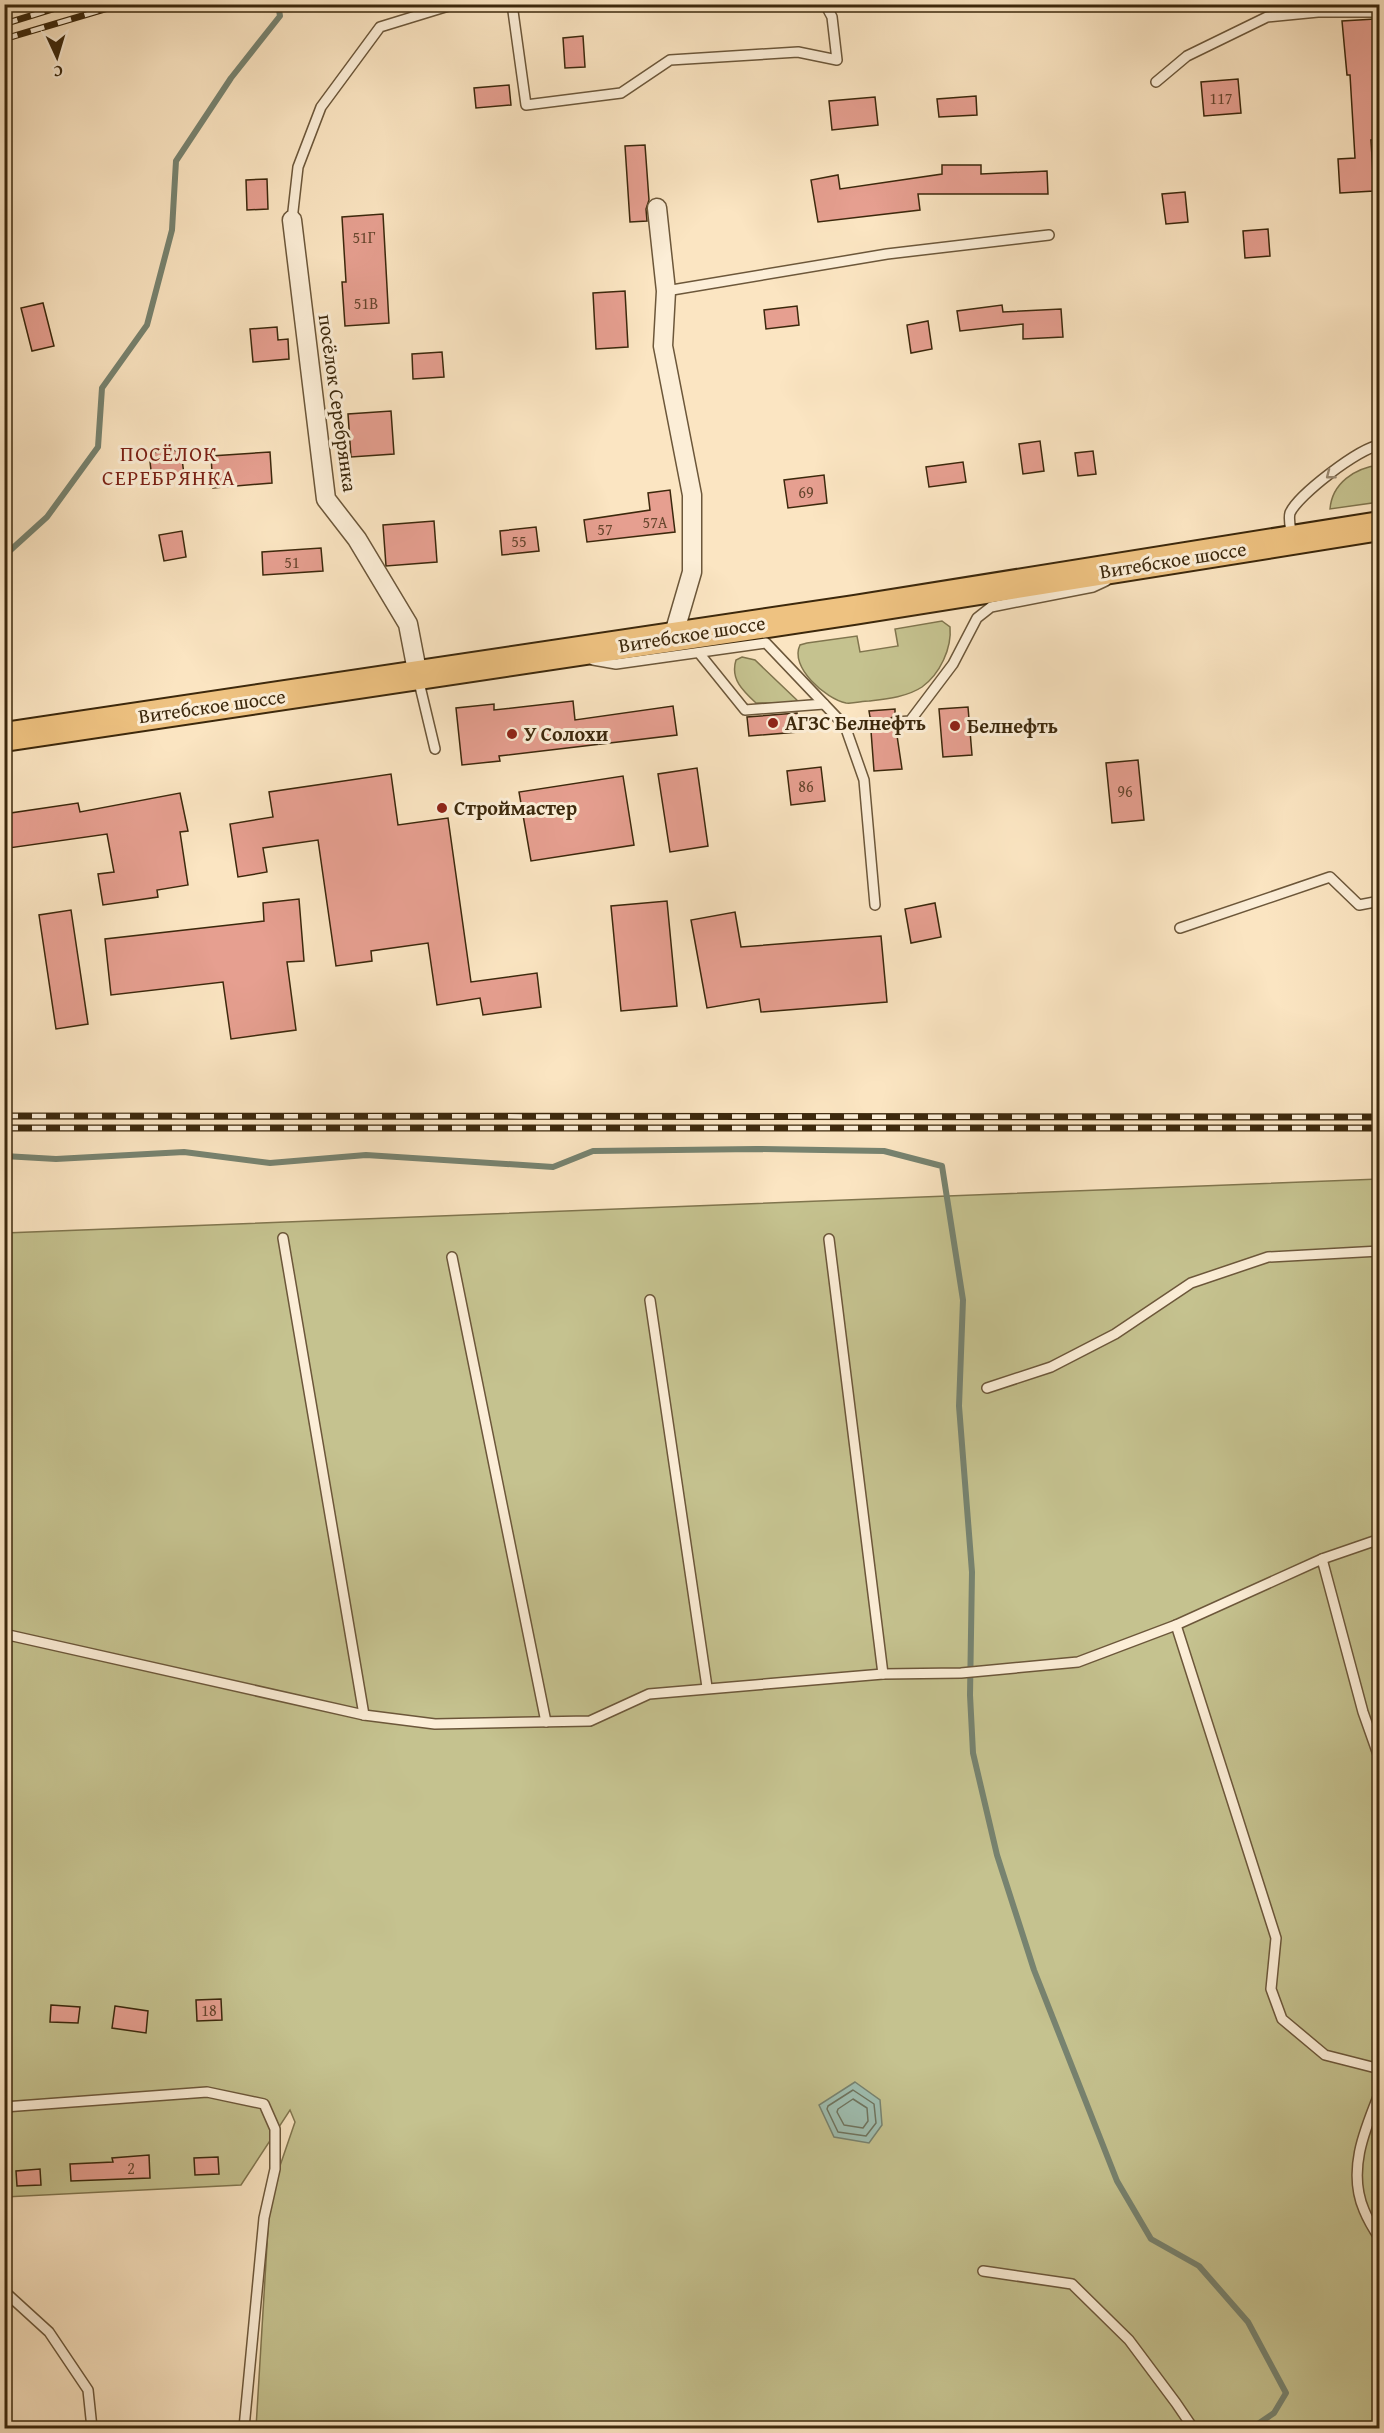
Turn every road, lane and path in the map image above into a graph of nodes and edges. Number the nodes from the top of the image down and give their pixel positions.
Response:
1 (455, 4) edge
2 (512, 4) edge
3 (825, 4) edge
4 (1380, 12) edge
5 (1156, 82) dead end
6 (657, 208) dead end
7 (292, 220) joint
8 (1049, 235) dead end
9 (666, 291) junction
10 (1380, 445) edge
11 (1380, 526) edge
12 (1293, 540) junction
13 (1147, 564) junction
14 (673, 637) junction
15 (699, 652) junction
16 (564, 654) junction
17 (418, 676) junction
18 (824, 704) junction
19 (896, 722) dead end
20 (870, 724) dead end
21 (845, 726) junction
22 (4, 737) edge
23 (435, 749) dead end
24 (1380, 901) edge
25 (875, 905) dead end
26 (1180, 928) dead end
27 (283, 1238) dead end
28 (829, 1239) dead end
29 (1380, 1251) edge
30 (452, 1257) dead end
31 (650, 1300) dead end
32 (987, 1388) dead end
33 (1380, 1539) edge
34 (1322, 1559) junction
35 (1176, 1625) junction
36 (4, 1634) edge
37 (883, 1674) junction
38 (707, 1688) junction
39 (364, 1715) junction
40 (546, 1722) junction
41 (1380, 1760) edge
42 (1380, 2069) edge
43 (1380, 2092) edge
44 (4, 2107) edge
45 (1380, 2239) edge
46 (983, 2271) dead end
47 (4, 2291) edge
48 (92, 2428) edge
49 (244, 2428) edge
50 (1193, 2428) edge

1 - 7 lane
2 - 3 lane
4 - 5 lane
6 - 9 street
7 - 17 street, посёлок Серебрянка
8 - 9 lane
9 - 14 street
10 -> 12 lane
11 - 12 main road, Витебское шоссе
12 - 13 main road, Витебское шоссе
13 - 14 main road, Витебское шоссе
13 - 19 lane
14 - 16 main road, Витебское шоссе
15 - 16 lane
15 - 18 lane
15 - 18 lane
16 - 17 main road, Витебское шоссе
17 - 22 main road, Витебское шоссе
17 - 23 lane
18 - 21 lane
20 - 21 lane
21 - 25 lane
24 - 26 lane
27 - 39 lane
28 - 37 lane
29 - 32 lane
30 - 40 lane
31 - 38 lane
33 - 34 lane
34 - 35 lane
34 - 41 lane
35 - 37 lane
35 - 42 lane
36 - 39 lane
37 - 38 lane
38 - 40 lane
39 - 40 lane
43 - 45 lane
44 - 49 lane
46 - 50 lane
47 - 48 lane

